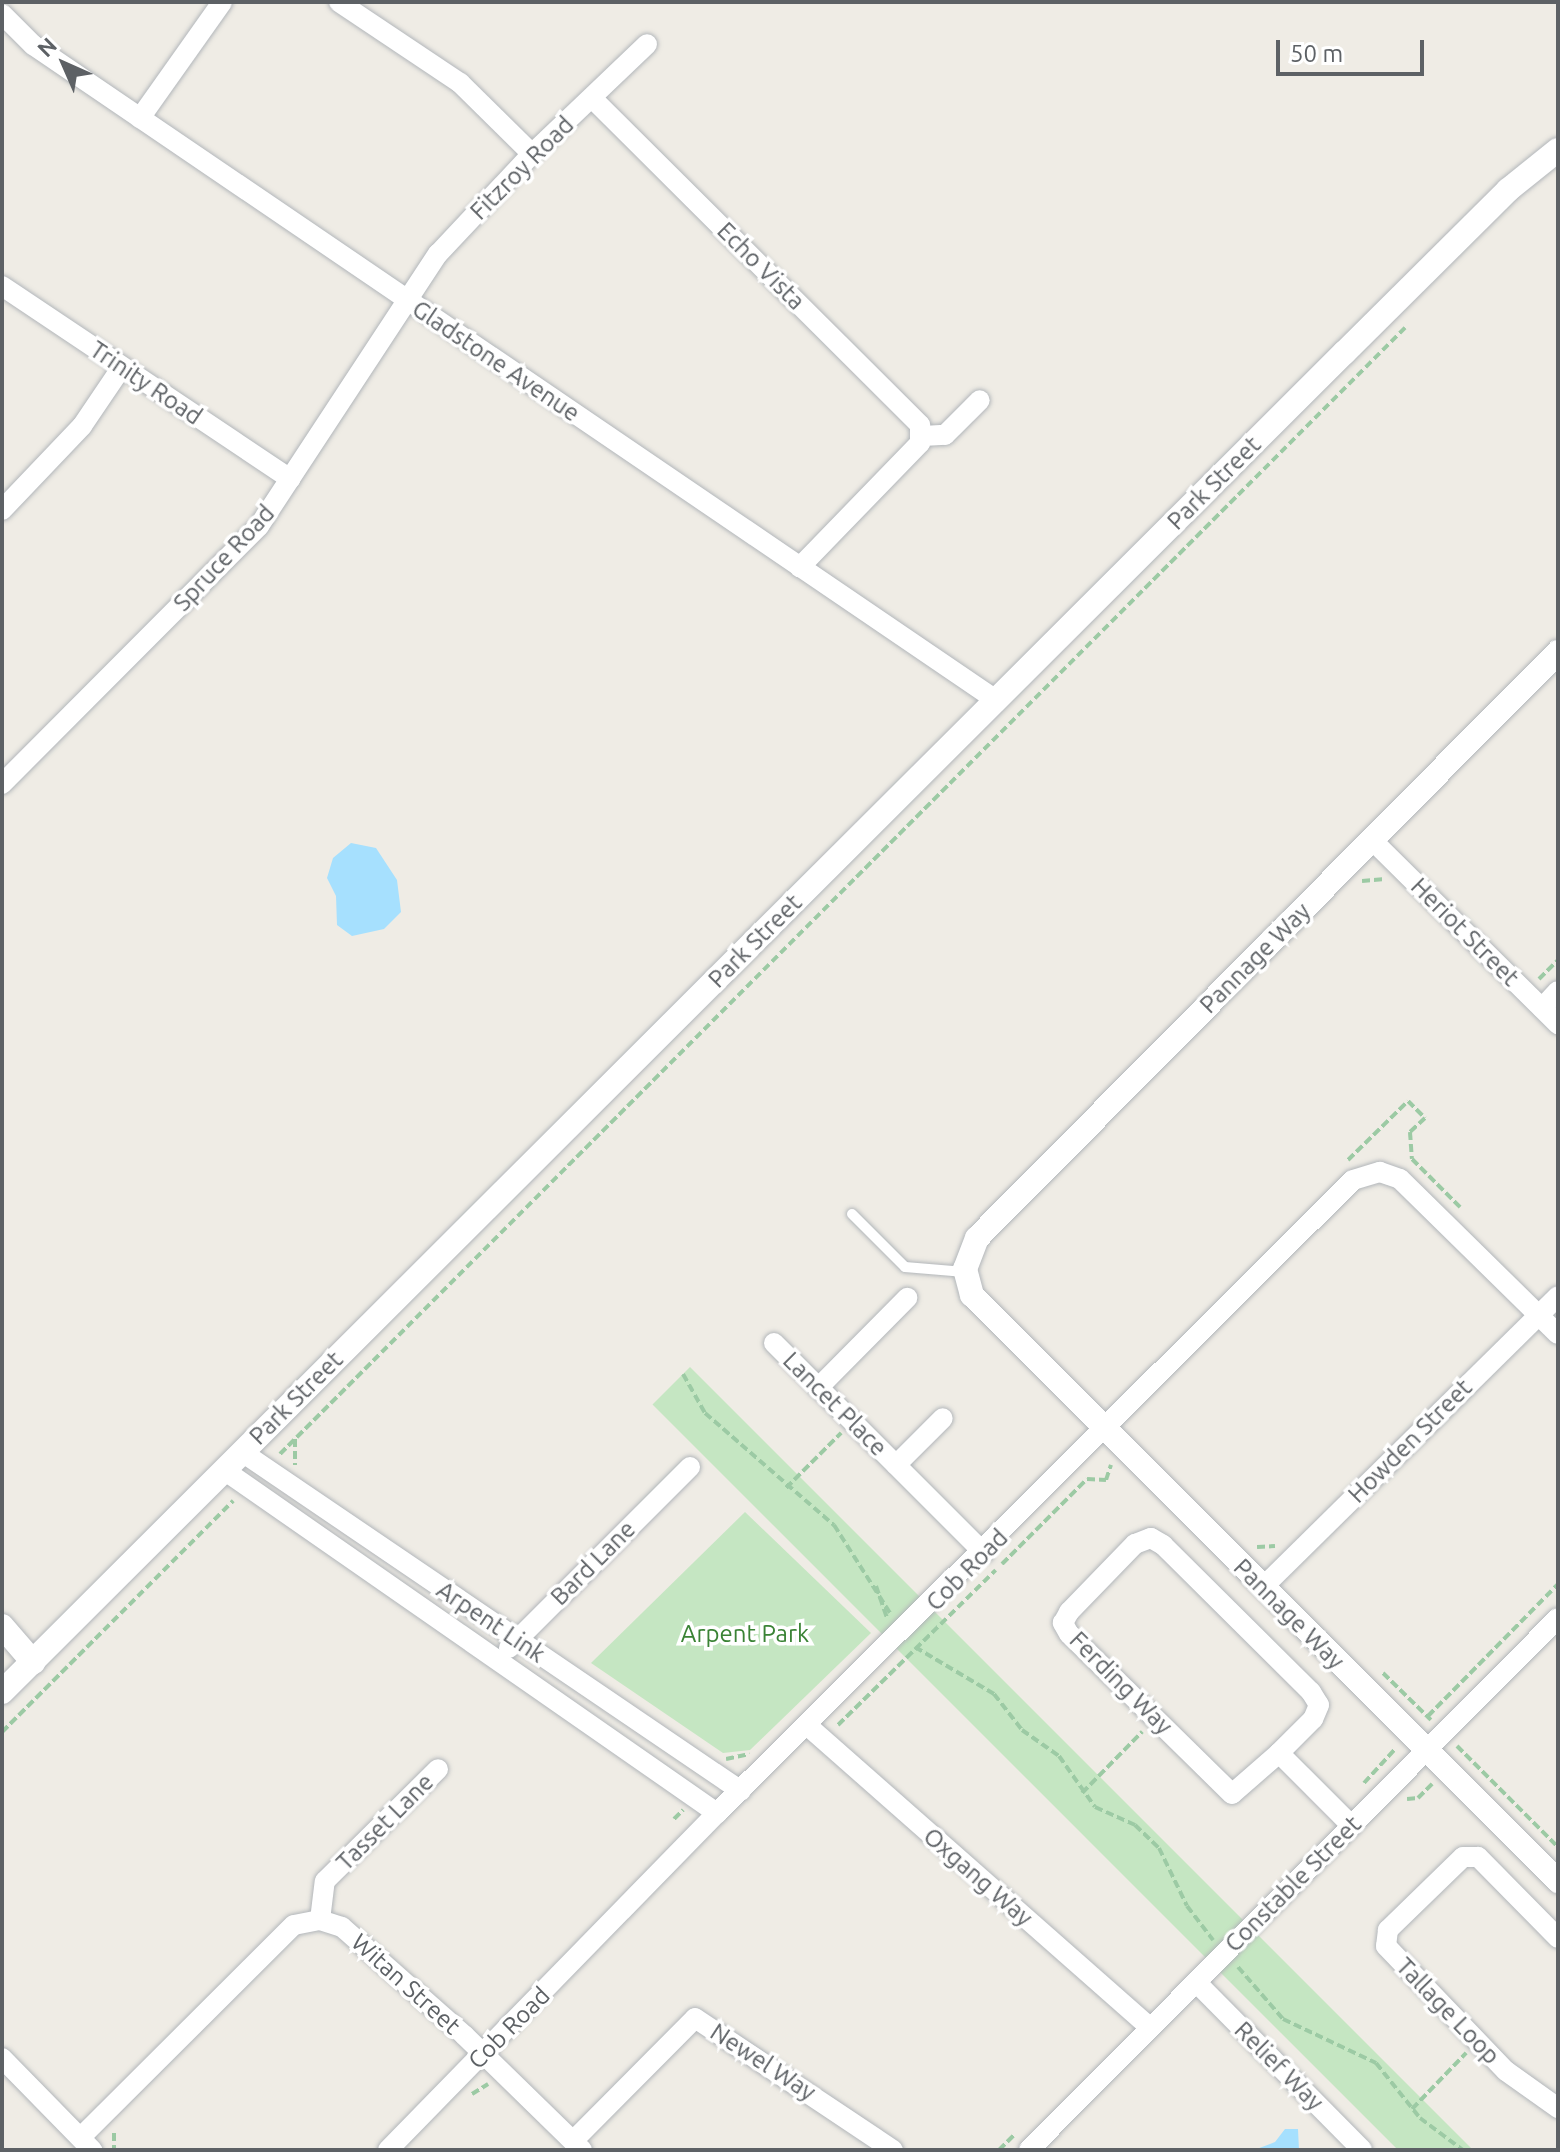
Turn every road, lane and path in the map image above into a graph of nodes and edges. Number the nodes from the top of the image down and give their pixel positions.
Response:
1 (222, 2) edge
2 (339, 2) edge
3 (2, 14) edge
4 (647, 44) dead end
5 (593, 99) junction
6 (140, 118) junction
7 (1558, 130) edge
8 (1558, 150) edge
9 (532, 154) junction
10 (1508, 190) junction
11 (2, 286) edge
12 (407, 300) junction
13 (1405, 328) dead end
14 (122, 367) junction
15 (980, 400) dead end
16 (923, 436) junction
17 (290, 479) junction
18 (2, 510) edge
19 (800, 567) junction
20 (1558, 652) edge
21 (996, 700) junction
22 (2, 784) edge
23 (1372, 840) junction
24 (1558, 991) edge
25 (1542, 1008) junction
26 (1558, 1024) edge
27 (852, 1214) dead end
28 (965, 1272) junction
29 (1558, 1296) edge
30 (907, 1298) dead end
31 (1539, 1315) junction
32 (1558, 1334) edge
33 (774, 1343) dead end
34 (683, 1374) dead end
35 (818, 1388) junction
36 (943, 1418) dead end
37 (1112, 1437) junction
38 (242, 1452) junction
39 (896, 1465) junction
40 (690, 1467) dead end
41 (265, 1468) junction
42 (224, 1470) junction
43 (240, 1494) junction
44 (246, 1510) dead end
45 (1257, 1547) dead end
46 (984, 1553) junction
47 (1280, 1570) junction
48 (876, 1586) junction
49 (1263, 1587) junction
50 (891, 1615) dead end
51 (1558, 1618) edge
52 (2, 1626) edge
53 (517, 1639) junction
54 (908, 1642) junction
55 (497, 1661) junction
56 (33, 1662) junction
57 (1375, 1664) dead end
58 (2, 1692) edge
59 (1156, 1719) junction
60 (838, 1725) dead end
61 (808, 1726) junction
62 (2, 1732) edge
63 (1444, 1733) junction
64 (1426, 1751) junction
65 (1279, 1753) junction
66 (438, 1769) dead end
67 (741, 1791) junction
68 (1082, 1793) junction
69 (673, 1804) dead end
70 (717, 1813) junction
71 (1352, 1826) junction
72 (675, 1829) dead end
73 (1558, 1847) edge
74 (1558, 1881) edge
75 (320, 1920) junction
76 (1558, 1938) edge
77 (1224, 1953) junction
78 (1196, 1982) junction
79 (1149, 2027) junction
80 (1477, 2042) junction
81 (483, 2054) junction
82 (2, 2058) edge
83 (1558, 2108) edge
84 (1412, 2109) junction
85 (117, 2117) dead end
86 (87, 2143) edge
87 (578, 2145) edge
88 (114, 2150) edge
89 (388, 2150) edge
90 (893, 2150) edge
91 (999, 2150) edge
92 (1007, 2150) edge
93 (1029, 2150) edge
94 (1362, 2150) edge
95 (1463, 2150) edge

1 - 6 street
2 - 9 street
3 - 6 street, Gladstone Avenue
4 - 5 street, Fitzroy Road
5 - 9 street, Fitzroy Road
5 - 16 street, Echo Vista
6 - 12 street, Gladstone Avenue
7 - 10 street, Park Street
8 - 10 street, Park Street
9 - 12 street, Fitzroy Road
10 - 21 street, Park Street
11 - 14 street, Trinity Road
12 - 17 street, Spruce Road
12 - 19 street, Gladstone Avenue
13 - 41 path
14 - 17 street, Trinity Road
14 - 18 street
15 - 16 street
16 - 19 street
17 - 22 street, Spruce Road
19 - 21 street, Gladstone Avenue
20 - 23 street, Pannage Way
21 - 38 street, Park Street
23 - 25 street, Heriot Street
23 - 28 street, Pannage Way
24 - 25 street
25 - 26 street, Heriot Street
27 - 28 lane
28 - 37 street, Pannage Way
29 - 31 street, Howden Street
30 - 35 street
31 - 32 street, Cob Road
31 - 37 street, Cob Road
31 - 47 street, Howden Street
33 - 35 street, Lancet Place
34 - 48 path
35 - 39 street, Lancet Place
36 - 39 street, Lancet Place
37 - 46 street, Cob Road
37 - 49 street, Pannage Way
37 - 54 path
38 - 41 street, Arpent Link
38 - 42 street, Park Street
39 - 46 street, Lancet Place
40 - 53 street, Bard Lane
41 - 53 street, Arpent Link
42 - 43 street, Arpent Link
42 - 56 street, Park Street
43 - 44 path
43 - 55 street, Arpent Link
43 - 62 path
45 - 47 path
46 - 54 street, Cob Road
47 - 49 street, Howden Street
48 - 50 path
48 - 54 path
49 - 64 street, Pannage Way
51 - 63 street, Constable Street
52 - 56 street
53 - 55 street, Bard Lane
53 - 67 street, Arpent Link
54 - 60 path
54 - 61 street, Cob Road
54 - 68 path
55 - 70 street, Arpent Link
56 - 58 street, Park Street
57 - 63 path
59 - 65 street, Ferding Way
59 - 65 street, Ferding Way
59 - 68 path
61 - 67 street, Cob Road
61 - 79 street, Oxgang Way
63 - 64 street, Constable Street
63 - 73 path
64 - 71 street, Constable Street
64 - 74 street, Pannage Way
65 - 71 street
66 - 75 street, Tasset Lane
67 - 70 street, Cob Road
68 - 77 path
69 - 72 path
70 - 81 street, Cob Road
71 - 77 street, Constable Street
75 - 81 street, Witan Street
75 - 86 street
76 - 80 street, Tallage Loop
77 - 78 street, Constable Street
77 - 84 path
78 - 79 street, Constable Street
78 - 94 street, Relief Way
79 - 93 street, Constable Street
80 - 83 street, Tallage Loop
80 - 84 path
81 - 87 street, Witan Street
81 - 89 street, Cob Road
82 - 86 street
84 - 95 path
85 - 88 path
87 - 90 street, Newel Way
91 - 92 path

